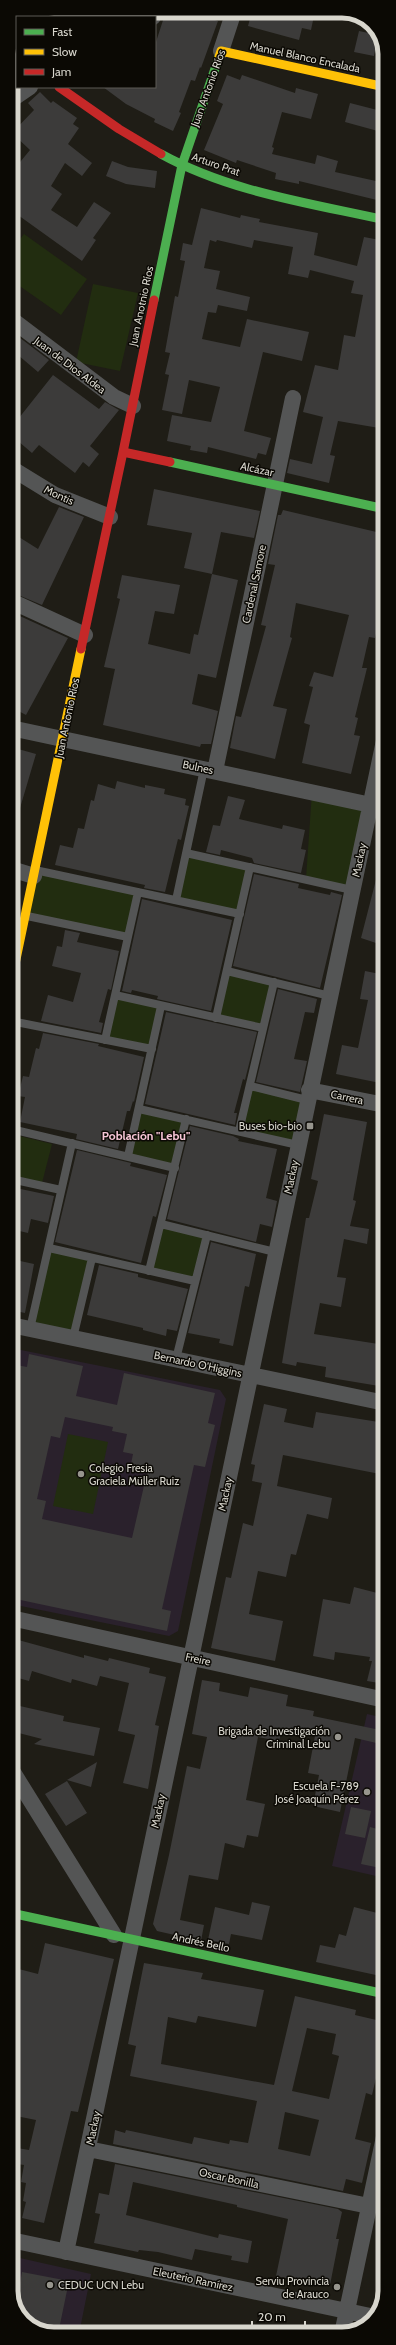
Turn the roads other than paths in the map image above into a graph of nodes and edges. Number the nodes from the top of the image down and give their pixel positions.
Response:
1 (232, 18) edge
2 (221, 51) junction
3 (378, 85) edge
4 (29, 88) edge
5 (60, 88) edge
6 (18, 95) edge
7 (182, 165) junction
8 (378, 218) edge
9 (18, 324) edge
10 (293, 398) dead end
11 (133, 406) junction
12 (123, 452) junction
13 (18, 472) edge
14 (275, 485) junction
15 (378, 507) edge
16 (110, 517) junction
17 (18, 604) edge
18 (85, 635) junction
19 (18, 729) edge
20 (63, 738) junction
21 (210, 770) junction
22 (378, 806) edge
23 (186, 852) junction
24 (250, 866) junction
25 (18, 870) edge
26 (34, 873) junction
27 (352, 890) junction
28 (138, 892) junction
29 (176, 900) junction
30 (240, 914) junction
31 (26, 915) junction
32 (128, 937) junction
33 (18, 951) edge
34 (227, 971) junction
35 (274, 982) junction
36 (115, 995) junction
37 (330, 996) junction
38 (161, 1006) junction
39 (216, 1018) junction
40 (18, 1022) edge
41 (263, 1028) junction
42 (105, 1040) junction
43 (152, 1049) junction
44 (250, 1086) junction
45 (308, 1095) junction
46 (378, 1104) edge
47 (138, 1109) junction
48 (186, 1119) junction
49 (18, 1131) edge
50 (239, 1131) junction
51 (72, 1143) junction
52 (298, 1145) junction
53 (128, 1156) junction
54 (175, 1168) junction
55 (18, 1181) edge
56 (62, 1190) junction
57 (161, 1224) junction
58 (207, 1235) junction
59 (49, 1248) junction
60 (275, 1252) junction
61 (92, 1258) junction
62 (149, 1271) junction
63 (195, 1281) junction
64 (18, 1326) edge
65 (30, 1329) junction
66 (73, 1338) junction
67 (176, 1359) junction
68 (249, 1375) junction
69 (378, 1402) edge
70 (18, 1620) edge
71 (190, 1658) junction
72 (378, 1698) edge
73 (18, 1780) edge
74 (18, 1914) edge
75 (114, 1935) junction
76 (131, 1939) junction
77 (378, 1992) edge
78 (88, 2149) junction
79 (378, 2164) edge
80 (369, 2206) junction
81 (18, 2242) edge
82 (66, 2252) junction
83 (347, 2311) junction
84 (368, 2316) edge
85 (344, 2327) edge

1 - 2 street, Juan Antonio Ríos
2 - 3 main road, Manuel Blanco Encalada
2 - 7 main road, Juan Antonio Ríos
4 - 6 street
5 - 7 main road, Arturo Prat
7 - 8 main road, Arturo Prat
7 - 11 main road, Juan Anotnio Ríos
9 - 11 street, Juan de Dios Aldea
10 - 14 street, Cardenal Samore
11 - 12 main road, Juan Anotnio Ríos
12 - 14 main road, Alcázar
12 - 16 main road, Juan Antonio Ríos
13 - 16 street, Montis
14 - 15 main road, Alcázar
14 - 21 street, Cardenal Samore
16 - 18 main road, Juan Antonio Ríos
17 - 18 street
18 - 20 main road, Juan Antonio Ríos
19 - 20 street, Bulnes
20 - 21 street, Bulnes
20 - 26 main road, Juan Antonio Ríos
21 - 22 street, Bulnes
21 - 23 lane
22 - 27 street, Mackay
23 - 24 lane
23 - 29 lane
24 - 27 lane
24 - 30 lane
25 - 26 street
26 - 28 lane
26 - 31 main road, Juan Antonio Ríos
27 - 37 street, Mackay
28 - 29 lane
28 - 32 lane
29 - 30 lane
30 - 34 lane
31 - 32 lane
31 - 33 main road, Juan Antonio Ríos
32 - 36 lane
34 - 35 lane
34 - 39 lane
35 - 37 lane
35 - 41 lane
36 - 38 lane
36 - 42 lane
37 - 45 street, Mackay
38 - 39 lane
38 - 43 lane
39 - 41 lane
40 - 42 lane
41 - 44 lane
42 - 43 lane
43 - 47 lane
44 - 45 lane
44 - 50 lane
45 - 46 street, Carrera
45 - 52 street, Mackay
47 - 48 lane
47 - 53 lane
48 - 50 lane
48 - 54 lane
49 - 51 lane
50 - 52 lane
51 - 53 lane
51 - 56 lane
52 - 60 street, Mackay
53 - 54 lane
54 - 57 lane
55 - 56 lane
56 - 59 lane
57 - 58 lane
57 - 62 lane
58 - 60 lane
58 - 63 lane
59 - 61 lane
59 - 65 lane
60 - 68 street, Mackay
61 - 62 lane
61 - 66 lane
62 - 63 lane
63 - 67 lane
64 - 65 street, Bernardo O'Higgins
65 - 66 street, Bernardo O'Higgins
66 - 67 street, Bernardo O'Higgins
67 - 68 street, Bernardo O'Higgins
68 - 69 street, Bernardo O'Higgins
68 - 71 street, Mackay
70 - 71 street, Freire
71 - 72 street, Freire
71 - 76 street, Mackay
73 - 75 street
74 - 75 main road, Andrés Bello
75 - 76 main road, Andrés Bello
76 - 77 main road, Andrés Bello
76 - 78 street, Mackay
78 - 80 street, Oscar Bonilla
78 - 82 street, Mackay
79 - 80 street
80 - 83 street
81 - 82 street, Eleuterio Ramírez
82 - 83 street, Eleuterio Ramírez
83 - 84 street, Eleuterio Ramírez
83 - 85 street

